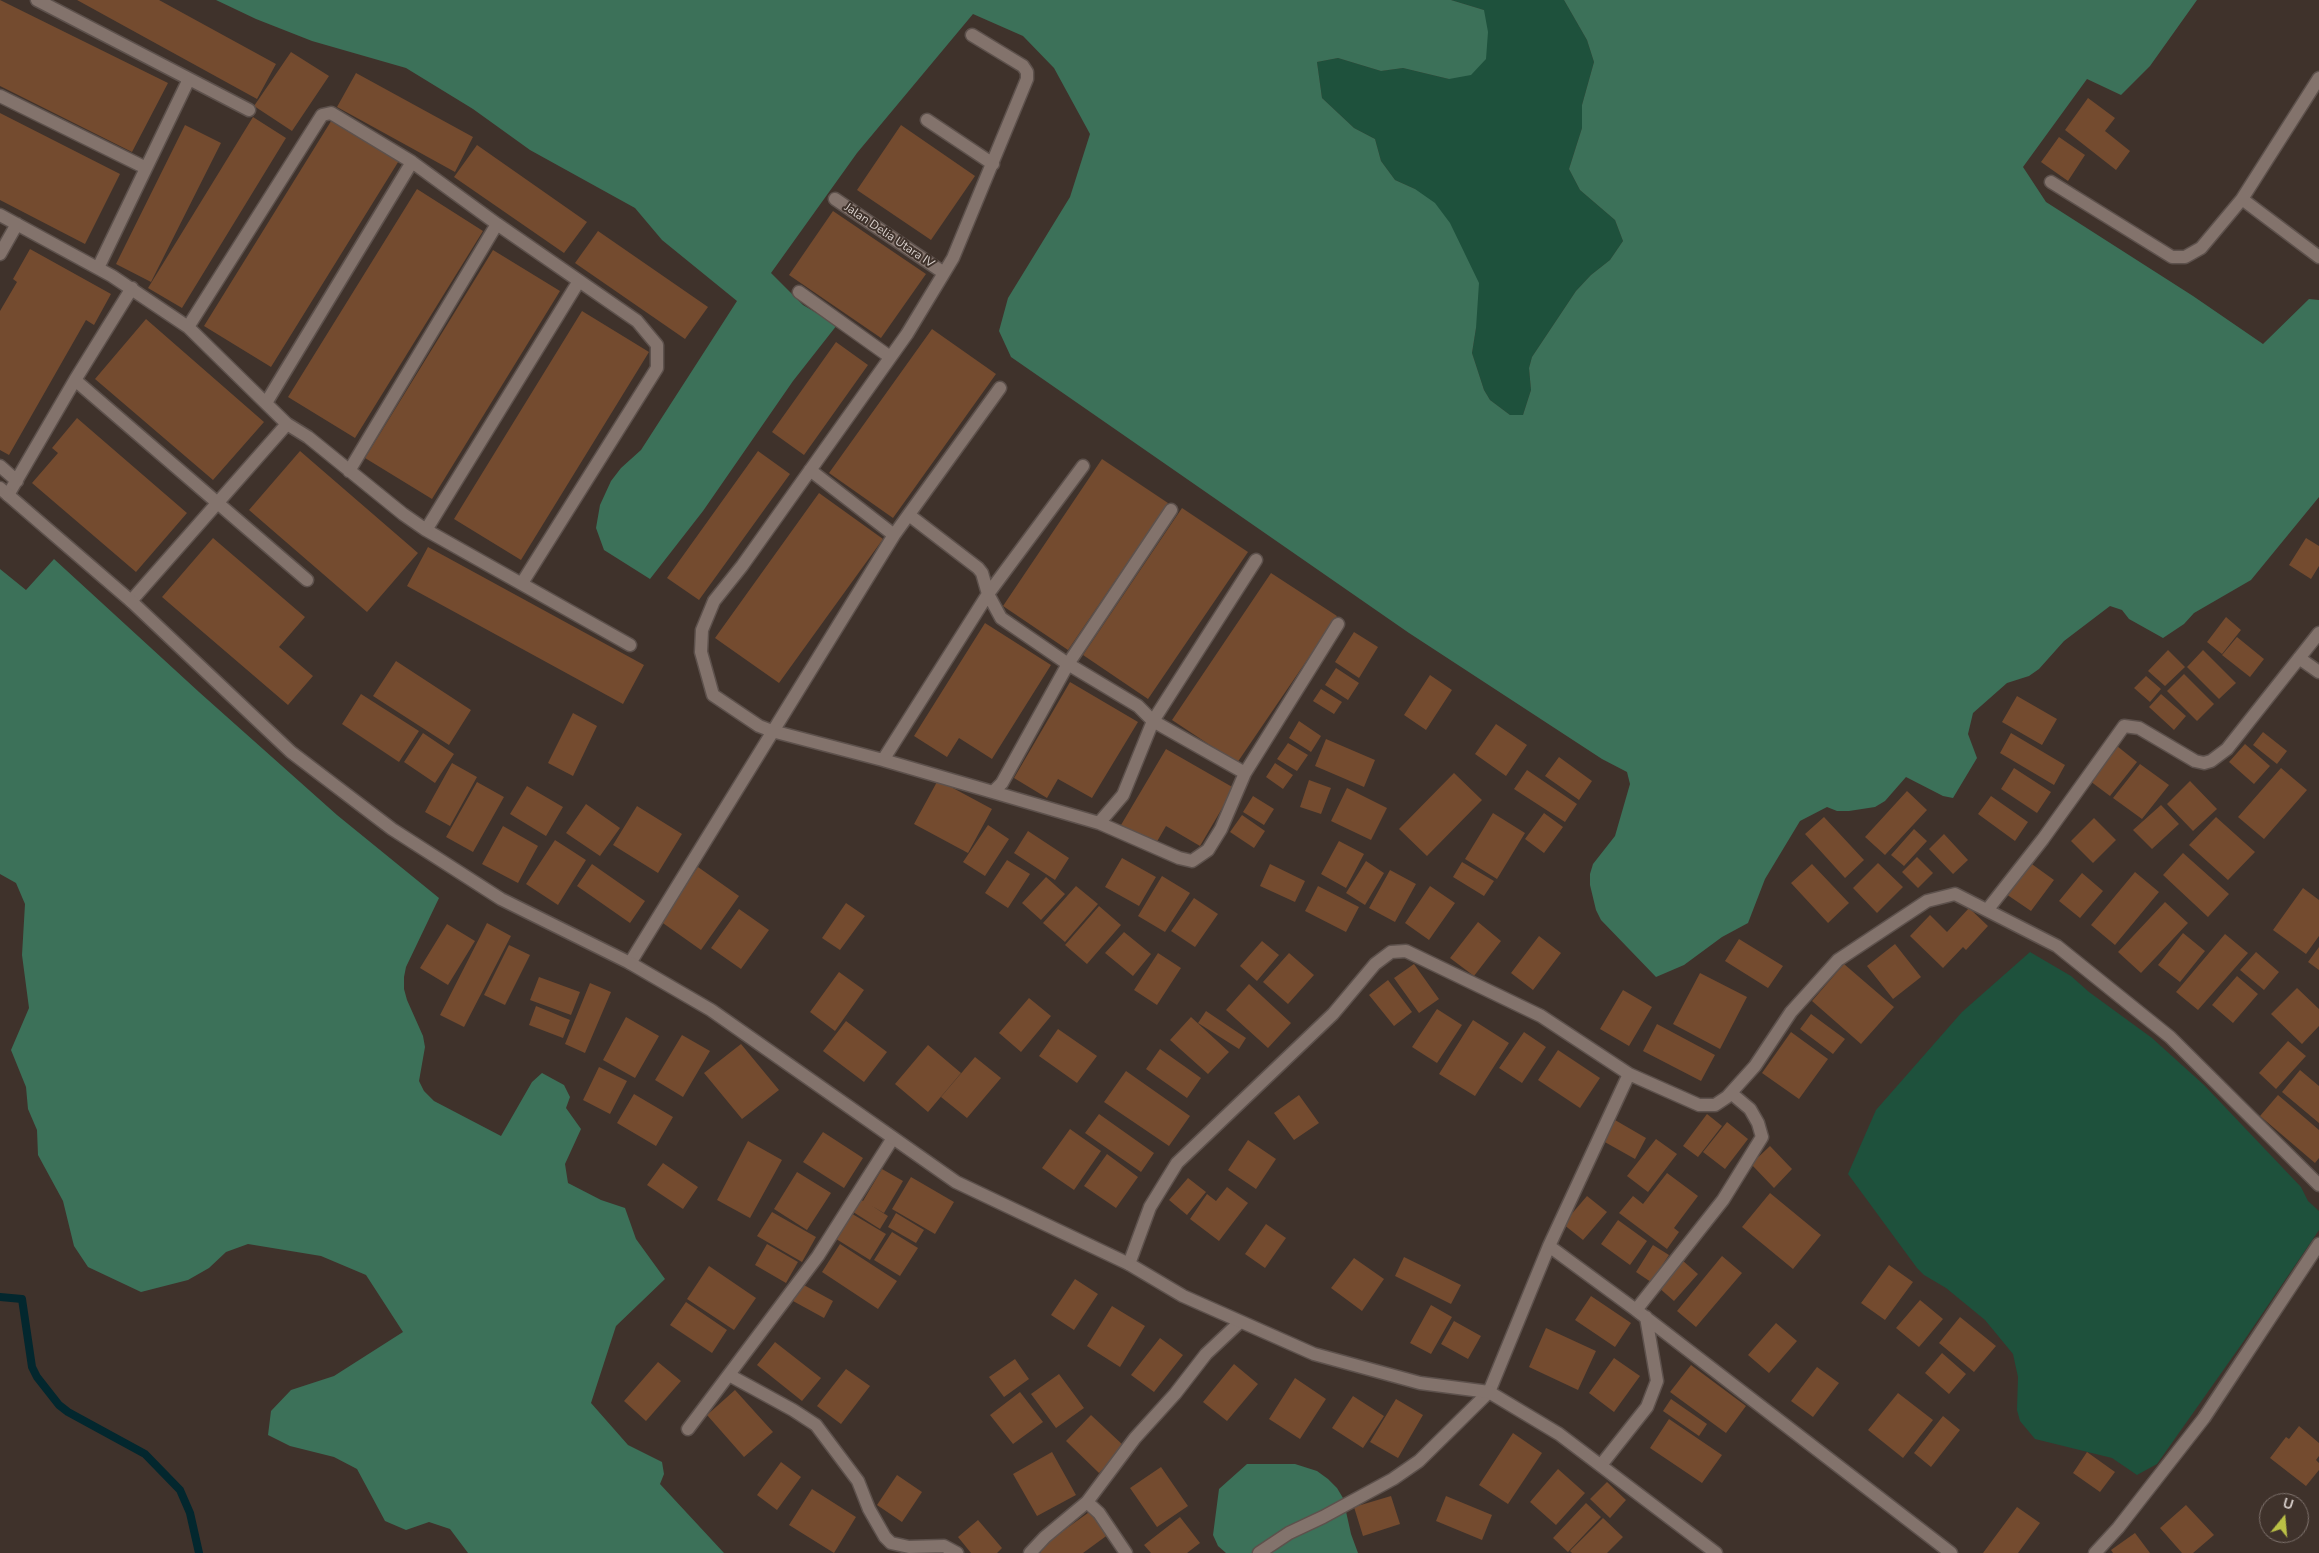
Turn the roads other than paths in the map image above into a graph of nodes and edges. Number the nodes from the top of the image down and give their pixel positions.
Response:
1 (37, 0) edge
2 (972, 35) dead end
3 (2319, 78) edge
4 (189, 79) junction
5 (0, 96) edge
6 (249, 110) dead end
7 (926, 120) dead end
8 (412, 162) junction
9 (993, 164) junction
10 (146, 168) junction
11 (2051, 182) dead end
12 (835, 199) dead end
13 (2242, 199) junction
14 (0, 215) edge
15 (17, 224) junction
16 (497, 224) junction
17 (0, 254) edge
18 (2319, 257) edge
19 (98, 268) junction
20 (944, 273) junction
21 (579, 281) junction
22 (132, 288) junction
23 (799, 292) dead end
24 (188, 328) junction
25 (890, 357) junction
26 (75, 380) junction
27 (1000, 388) dead end
28 (266, 403) junction
29 (287, 424) junction
30 (0, 466) edge
31 (1083, 466) dead end
32 (810, 470) junction
33 (349, 471) junction
34 (17, 480) junction
35 (4, 492) edge
36 (218, 504) junction
37 (1171, 510) dead end
38 (909, 515) junction
39 (426, 530) junction
40 (894, 535) junction
41 (1256, 560) dead end
42 (307, 580) dead end
43 (522, 582) junction
44 (988, 594) junction
45 (131, 600) junction
46 (1338, 624) dead end
47 (2319, 633) edge
48 (630, 645) dead end
49 (2299, 658) junction
50 (1068, 664) junction
51 (2319, 672) edge
52 (1153, 721) junction
53 (772, 731) junction
54 (883, 760) junction
55 (1245, 773) junction
56 (994, 792) junction
57 (1099, 823) junction
58 (1988, 909) junction
59 (630, 963) junction
60 (1629, 1074) junction
61 (1731, 1093) junction
62 (893, 1138) junction
63 (2319, 1185) edge
64 (2319, 1244) edge
65 (1549, 1246) junction
66 (1129, 1264) junction
67 (1641, 1314) junction
68 (1240, 1322) junction
69 (729, 1375) junction
70 (1489, 1392) junction
71 (688, 1429) dead end
72 (1601, 1466) junction
73 (1087, 1502) junction
74 (957, 1553) edge
75 (1030, 1553) edge
76 (1126, 1553) edge
77 (1259, 1553) edge
78 (1716, 1553) edge
79 (1951, 1553) edge
80 (2095, 1553) edge

1 - 4 street
2 - 9 street
3 - 13 street
4 - 6 street
4 - 10 street
5 - 10 street
7 - 9 street
8 - 16 street
8 - 24 street
8 - 28 street
9 - 20 street
10 - 19 street
11 - 13 street
12 - 20 street, Jalan Delia Utara IV
13 - 18 street
14 - 15 street
15 - 17 street
15 - 19 street
16 - 21 street
16 - 33 street
19 - 22 street
20 - 25 street
21 - 39 street
21 - 43 street
22 - 24 street
22 - 26 street
23 - 25 street
24 - 28 street
25 - 32 street
26 - 34 street
26 - 36 street
27 - 38 street
28 - 29 street
29 - 33 street
29 - 36 street
30 - 34 street
31 - 44 street
32 - 40 street
32 - 53 street
33 - 39 street
34 - 35 street
35 - 45 street
36 - 42 street
36 - 45 street
37 - 50 street
38 - 40 street
38 - 44 street
39 - 43 street
40 - 53 street
41 - 52 street
43 - 48 street
44 - 50 street
44 - 54 street
45 - 59 street
46 - 55 street
47 - 49 street
49 - 51 street
49 - 58 street
50 - 52 street
50 - 56 street
52 - 55 street
52 - 57 street
53 - 54 street
53 - 59 street
54 - 56 street
55 - 57 street
56 - 57 street
58 - 61 street
58 - 63 street
59 - 62 street
60 - 61 street
60 - 65 street
60 - 66 street
61 - 67 street
62 - 66 street
62 - 69 street
64 - 80 street
65 - 67 street
65 - 70 street
66 - 68 street
67 - 72 street
67 - 79 street
68 - 70 street
68 - 73 street
69 - 71 street
69 - 74 street
70 - 72 street
70 - 77 street
72 - 78 street
73 - 75 street
73 - 76 street

